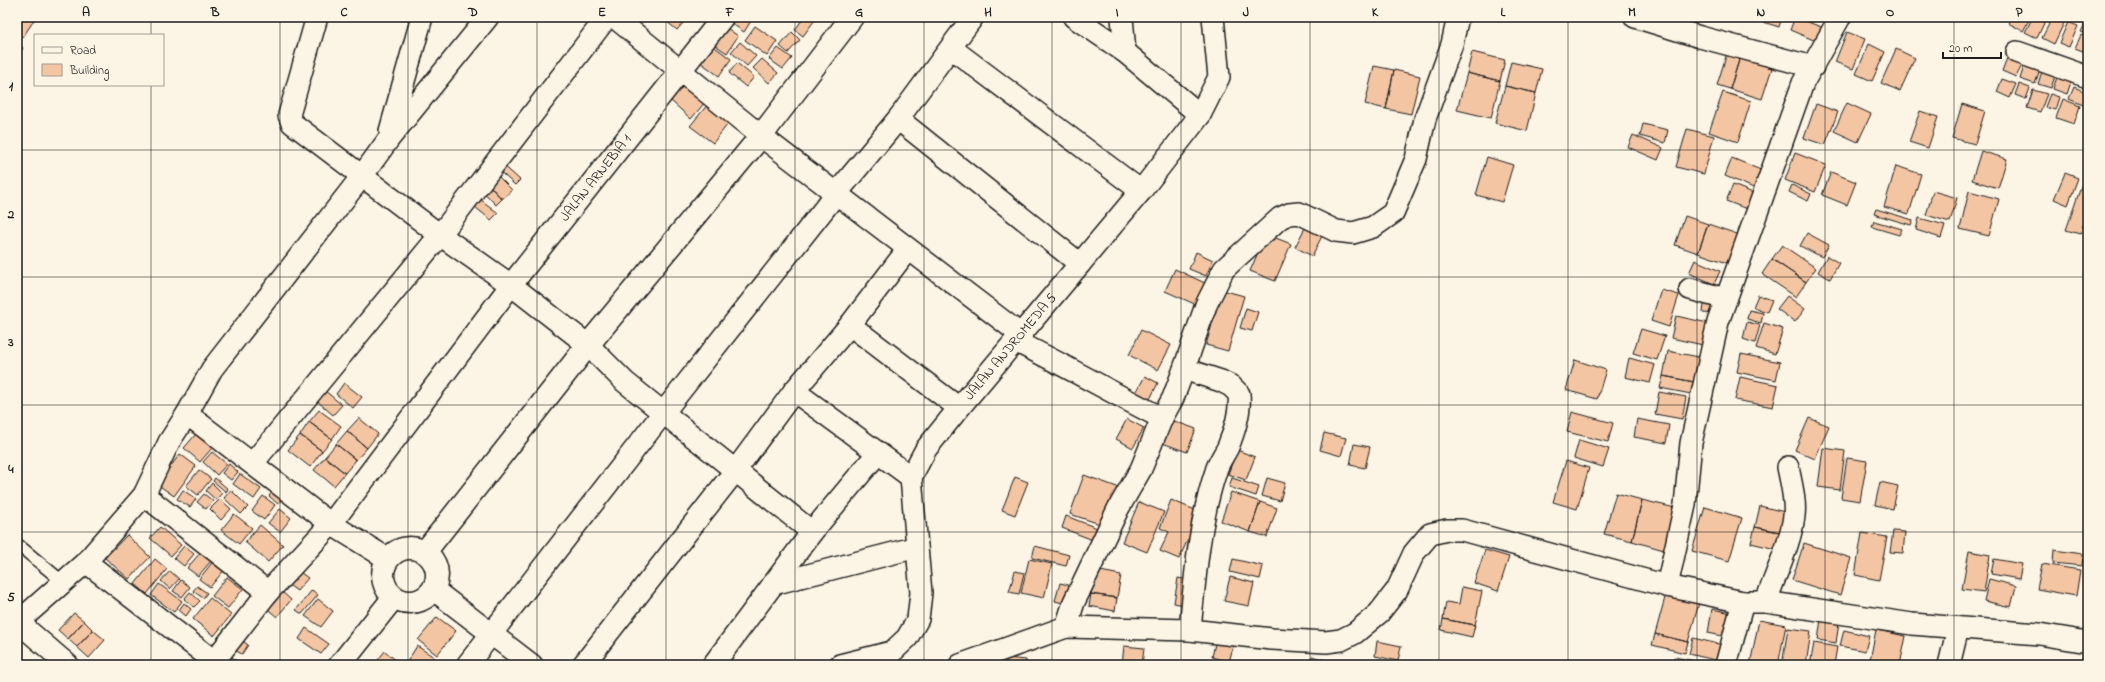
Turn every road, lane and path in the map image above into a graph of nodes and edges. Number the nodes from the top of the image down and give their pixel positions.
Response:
1 (317, 17) edge
2 (422, 17) edge
3 (488, 17) edge
4 (607, 17) edge
5 (614, 17) edge
6 (723, 17) edge
7 (852, 17) edge
8 (973, 17) edge
9 (1074, 17) edge
10 (1122, 17) edge
11 (1213, 17) edge
12 (1458, 17) edge
13 (1635, 17) edge
14 (1840, 17) edge
15 (950, 48) junction
16 (1125, 52) junction
17 (2017, 52) dead end
18 (1813, 67) junction
19 (680, 71) junction
20 (2088, 77) edge
21 (1200, 115) junction
22 (898, 119) junction
23 (761, 136) junction
24 (388, 140) junction
25 (362, 176) junction
26 (1141, 191) junction
27 (836, 194) junction
28 (440, 235) junction
29 (908, 249) junction
30 (1080, 264) junction
31 (511, 285) junction
32 (1690, 289) dead end
33 (1726, 299) junction
34 (850, 325) junction
35 (1017, 337) junction
36 (588, 346) junction
37 (1184, 369) junction
38 (794, 391) junction
39 (958, 408) junction
40 (663, 413) junction
41 (187, 414) junction
42 (1162, 418) junction
43 (877, 454) junction
44 (253, 463) junction
45 (1788, 467) dead end
46 (735, 471) junction
47 (911, 477) junction
48 (144, 495) junction
49 (331, 524) junction
50 (812, 532) junction
51 (17, 544) edge
52 (917, 547) junction
53 (425, 552) junction
54 (388, 559) junction
55 (86, 562) junction
56 (63, 582) junction
57 (773, 584) junction
58 (1667, 586) junction
59 (434, 590) junction
60 (268, 592) junction
61 (394, 597) junction
62 (1743, 602) junction
63 (1766, 602) junction
64 (18, 622) edge
65 (1066, 627) junction
66 (1958, 628) junction
67 (1190, 630) junction
68 (492, 634) junction
69 (2088, 642) edge
70 (213, 663) edge
71 (68, 665) edge
72 (340, 665) edge
73 (467, 665) edge
74 (532, 665) edge
75 (583, 665) edge
76 (713, 665) edge
77 (840, 665) edge
78 (960, 665) edge
79 (1726, 665) edge
80 (1949, 665) edge

1 - 25 street
2 - 24 street
3 - 24 street
4 - 28 street
5 - 19 street
6 - 19 street, JALAN ARNEBIA 1
7 - 23 street
8 - 15 street
9 - 16 street
10 - 16 street
11 - 21 street, JALAN ANDROMEDA 5
12 - 37 street
13 - 18 street
14 - 18 street
15 - 22 street
15 - 26 street
16 - 21 street
17 - 20 street
18 - 33 street
19 - 23 street
19 - 31 street, JALAN ARNEBIA 1
21 - 26 street, JALAN ANDROMEDA 5
22 - 27 street
22 - 30 street
23 - 27 street
23 - 36 street
24 - 25 street
25 - 28 street
25 - 41 street
26 - 30 street, JALAN ANDROMEDA 5
27 - 29 street
27 - 40 street
28 - 31 street
28 - 44 street
29 - 34 street
29 - 35 street
30 - 35 street, JALAN ANDROMEDA 5
31 - 36 street
31 - 49 street, JALAN ARNEBIA 1
32 - 33 street
33 - 58 street
34 - 38 street
34 - 39 street
35 - 39 street, JALAN ANDROMEDA 5
35 - 42 street
36 - 40 street
36 - 53 street
37 - 42 street
37 - 67 street
38 - 43 street
38 - 46 street
39 - 47 street, JALAN ANDROMEDA 5
40 - 46 street
40 - 68 street
41 - 44 street
41 - 48 street
42 - 65 street
43 - 47 street
43 - 50 street
44 - 49 street
45 - 63 street
46 - 50 street
46 - 75 street
47 - 52 street
48 - 55 street
48 - 60 street
49 - 54 street
49 - 60 street, JALAN ARNEBIA 1
50 - 57 street
51 - 56 lane
52 - 57 street
52 - 77 street
53 - 54 street
53 - 59 street
54 - 61 street
55 - 56 street
55 - 70 street
56 - 64 street
57 - 76 street
58 - 62 street
58 - 67 street
59 - 61 street
59 - 68 street
60 - 70 street, JALAN ARNEBIA 1
61 - 72 street
62 - 63 street
62 - 79 street
63 - 66 street
64 - 71 street
65 - 67 street
65 - 78 street
66 - 69 street
66 - 80 street
68 - 73 street
68 - 74 street

